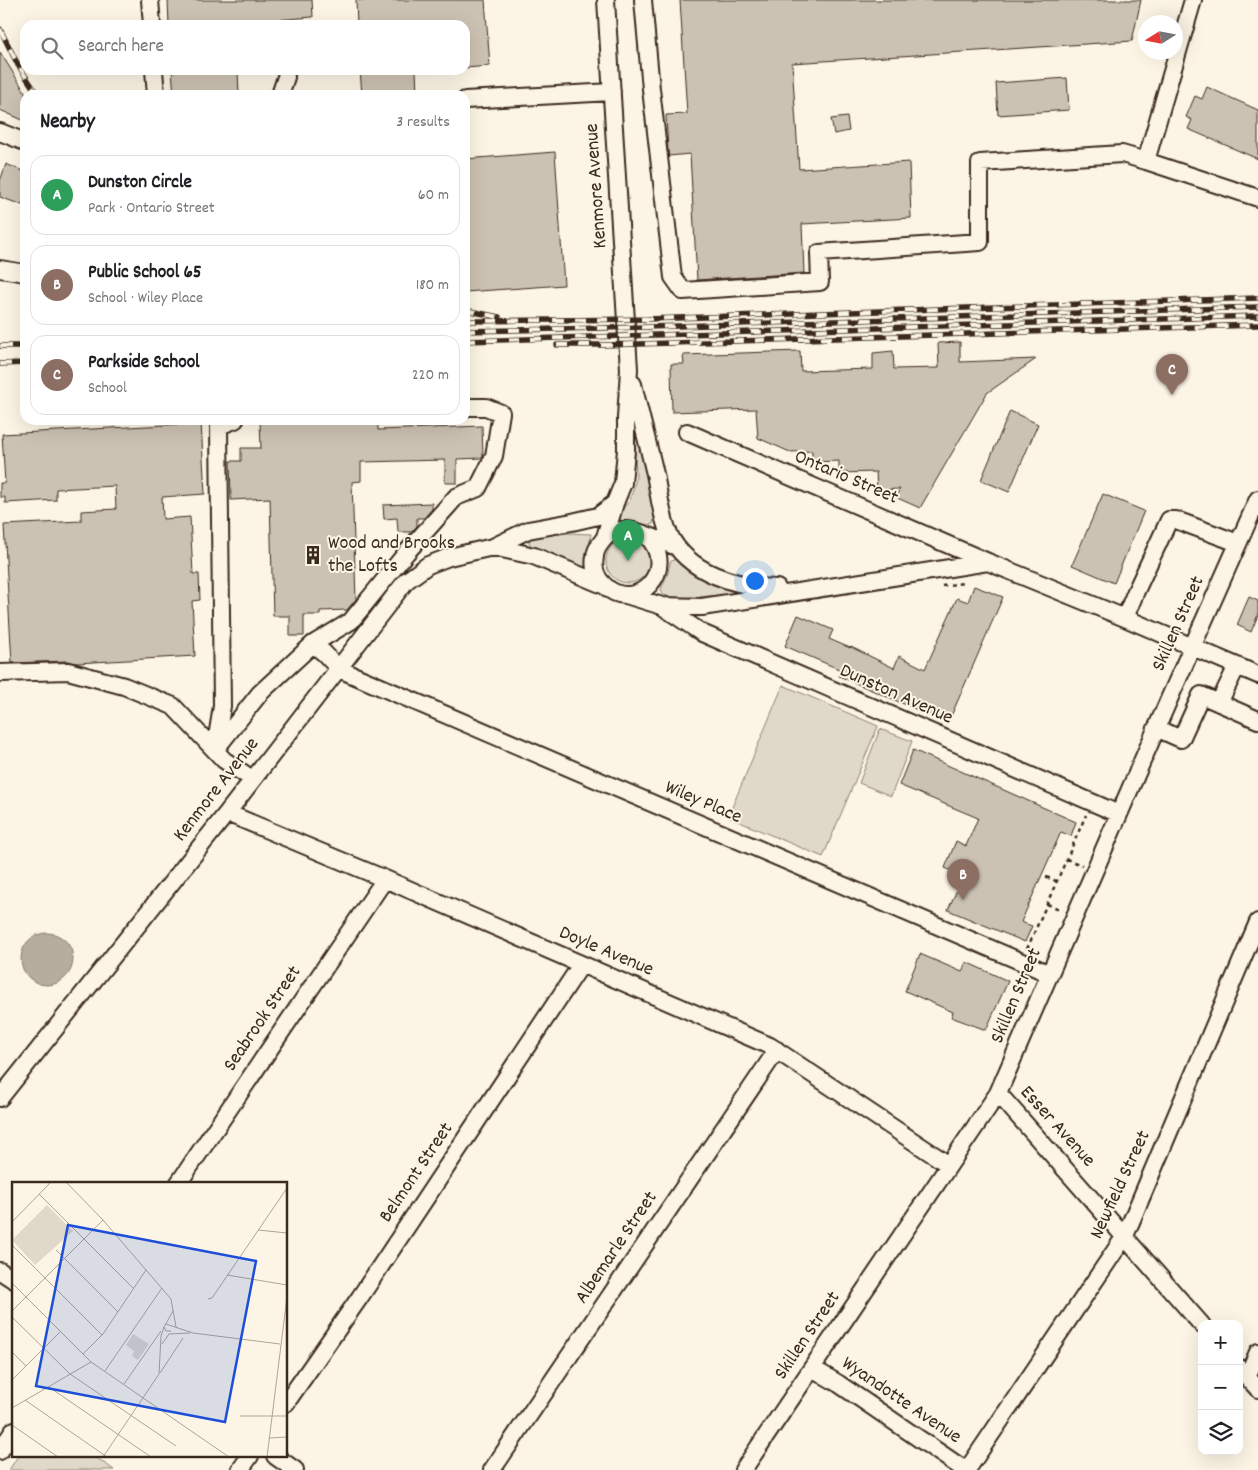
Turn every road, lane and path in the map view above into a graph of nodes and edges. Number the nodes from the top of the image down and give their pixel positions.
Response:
1 (150, 0) edge
2 (606, 0) edge
3 (643, 0) edge
4 (1193, 0) edge
5 (152, 20) edge
6 (154, 75) edge
7 (286, 77) dead end
8 (156, 90) edge
9 (282, 90) edge
10 (612, 92) junction
11 (470, 100) edge
12 (0, 132) edge
13 (20, 140) edge
14 (1146, 162) junction
15 (1258, 198) edge
16 (0, 269) edge
17 (20, 273) edge
18 (629, 369) junction
19 (470, 408) edge
20 (222, 425) edge
21 (687, 432) dead end
22 (1258, 499) edge
23 (663, 517) junction
24 (604, 525) junction
25 (646, 535) junction
26 (661, 542) junction
27 (1238, 543) junction
28 (493, 547) junction
29 (677, 547) junction
30 (988, 562) junction
31 (659, 565) junction
32 (603, 585) junction
33 (826, 588) junction
34 (626, 595) junction
35 (662, 606) junction
36 (1125, 618) junction
37 (313, 644) junction
38 (1192, 648) junction
39 (1237, 666) junction
40 (339, 669) junction
41 (0, 673) edge
42 (1258, 675) edge
43 (1170, 697) junction
44 (1220, 703) junction
45 (1195, 708) junction
46 (1258, 720) edge
47 (1156, 728) junction
48 (215, 750) junction
49 (252, 779) junction
50 (1088, 811) dead end
51 (226, 813) junction
52 (1119, 814) junction
53 (1066, 859) junction
54 (1084, 866) dead end
55 (1046, 877) dead end
56 (385, 879) junction
57 (1056, 881) junction
58 (1047, 904) junction
59 (1065, 911) dead end
60 (1258, 922) edge
61 (1025, 954) dead end
62 (580, 965) junction
63 (1050, 974) junction
64 (777, 1050) junction
65 (998, 1093) junction
66 (0, 1098) edge
67 (949, 1165) junction
68 (179, 1182) edge
69 (1125, 1236) junction
70 (0, 1271) edge
71 (12, 1279) edge
72 (1198, 1320) edge
73 (1258, 1352) edge
74 (812, 1368) junction
75 (1248, 1378) edge
76 (288, 1401) edge
77 (12, 1433) edge
78 (0, 1451) edge
79 (249, 1458) edge
80 (278, 1458) edge
81 (240, 1470) edge
82 (295, 1470) edge
83 (492, 1470) edge
84 (743, 1470) edge
85 (966, 1470) edge

1 - 5 street
2 - 10 street, Kenmore Avenue
3 - 14 street
4 - 14 street
6 - 8 street
7 - 9 street
10 - 11 street
10 - 18 street, Kenmore Avenue
12 - 13 street
14 - 15 street
16 - 17 street
18 - 23 street, Kenmore Avenue
18 - 24 street, Kenmore Avenue
19 - 37 street
20 - 48 street
21 - 30 street, Ontario Street
22 - 27 street, Skillen Street
23 - 26 street
23 - 29 street
24 - 25 street
24 - 28 street, Kenmore Avenue
24 - 32 street
25 - 26 street
25 - 31 street
26 - 29 street
26 - 31 street
27 - 36 street
27 - 38 street, Skillen Street
28 - 32 street, Kenmore Avenue
28 - 40 street, Kenmore Avenue
29 - 33 street
30 - 33 street
30 - 36 street, Ontario Street
31 - 34 street
32 - 34 street
33 - 35 street
34 - 35 street
35 - 52 street, Dunston Avenue
36 - 38 street, Ontario Street
37 - 40 street
37 - 48 street
38 - 39 street, Ontario Street
38 - 43 street, Skillen Street
39 - 42 street, Ontario Street
39 - 44 street
40 - 49 street, Kenmore Avenue
40 - 63 street, Wiley Place
41 - 48 street
43 - 45 street
43 - 47 street, Skillen Street
44 - 45 street
44 - 46 street
45 - 47 street
47 - 52 street, Skillen Street
48 - 49 street
49 - 51 street, Kenmore Avenue
50 - 53 path
51 - 56 street, Doyle Avenue
51 - 66 street, Kenmore Avenue
52 - 63 street, Skillen Street
53 - 54 path
53 - 57 path
55 - 57 path
56 - 62 street, Doyle Avenue
56 - 68 street, Seabrook Street
57 - 58 path
58 - 59 path
58 - 61 path
60 - 69 street, Newfield Street
62 - 64 street, Doyle Avenue
62 - 76 street, Belmont Street
63 - 65 street, Skillen Street
64 - 67 street, Doyle Avenue
64 - 83 street, Albemarle Street
65 - 67 street, Skillen Street
65 - 69 street, Esser Avenue
67 - 74 street, Skillen Street
69 - 72 street, Esser Avenue
69 - 85 street, Newfield Street
70 - 71 street
73 - 75 street
74 - 84 street, Skillen Street
74 - 85 street, Wyandotte Avenue
77 - 78 street
79 - 81 street
80 - 82 street

